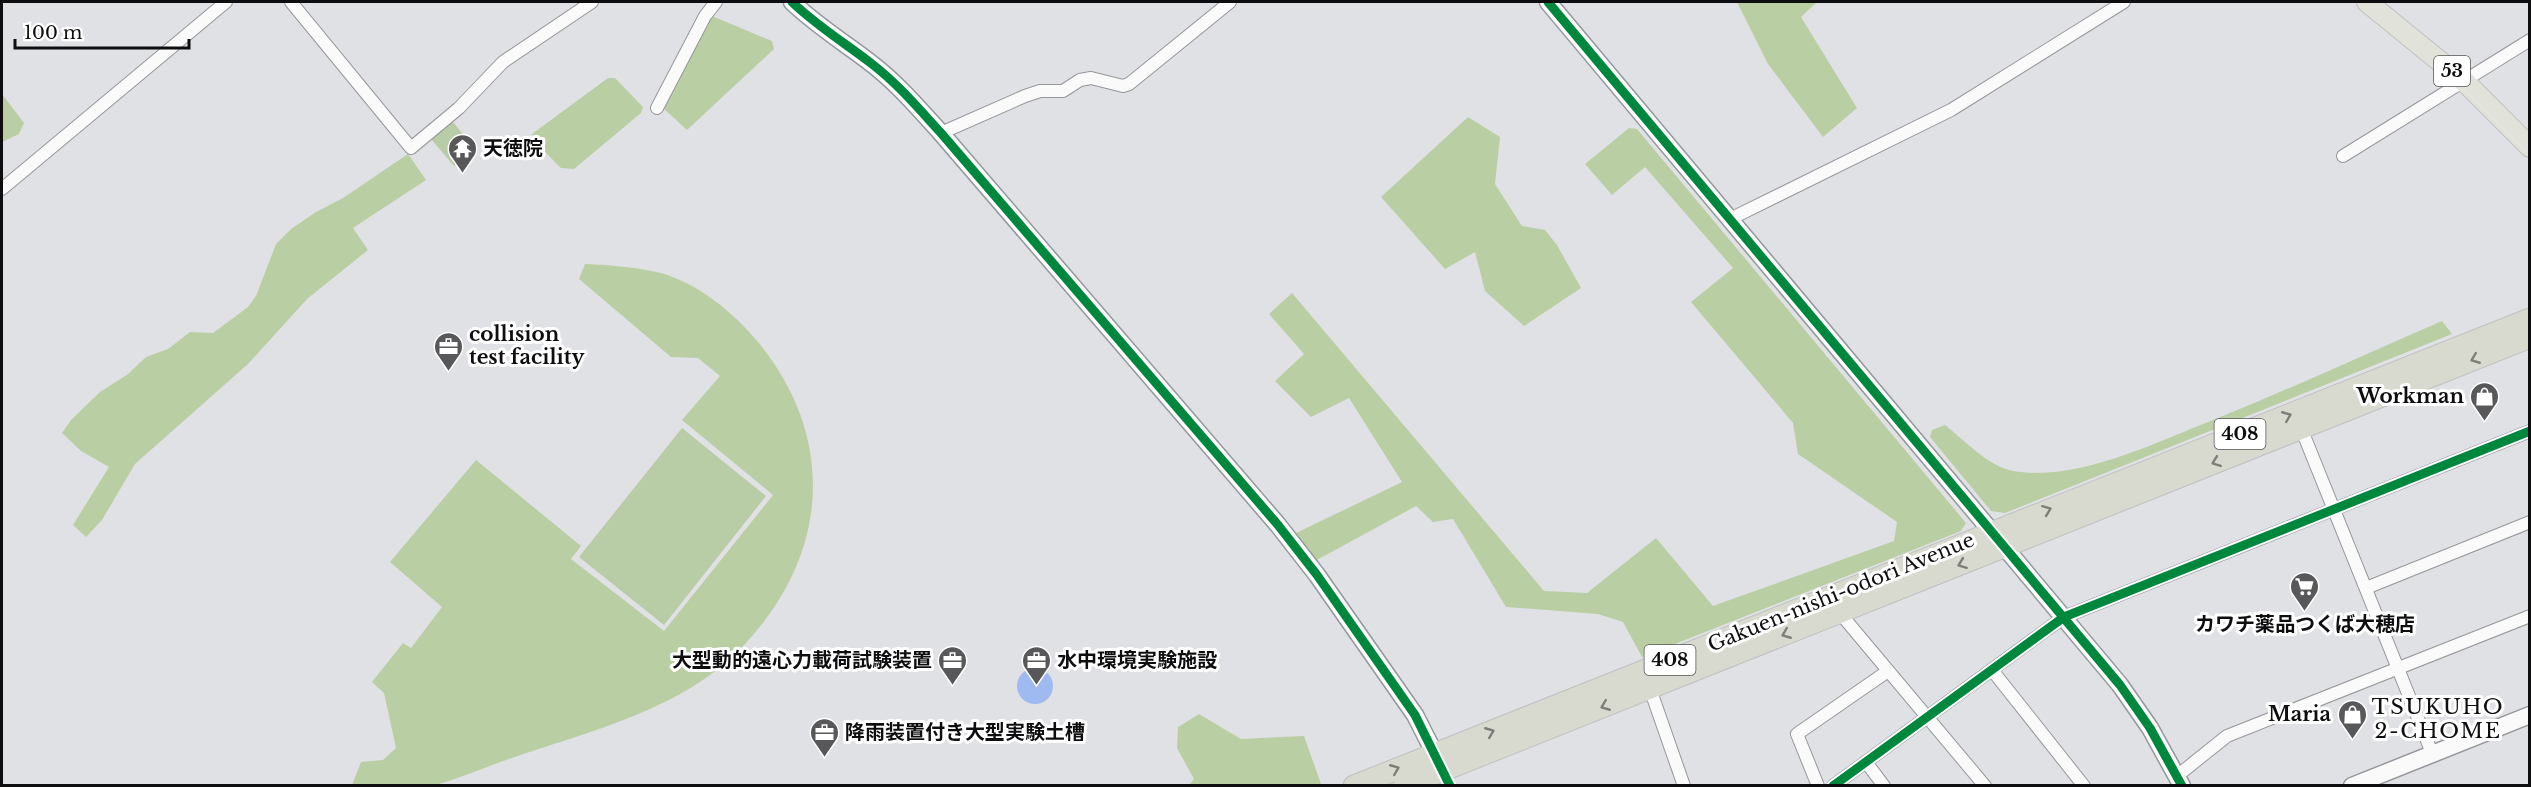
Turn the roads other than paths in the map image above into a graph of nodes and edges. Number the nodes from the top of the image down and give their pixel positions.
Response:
1 (226, 2) edge
2 (291, 2) edge
3 (592, 2) edge
4 (716, 2) edge
5 (792, 2) edge
6 (1230, 2) edge
7 (1548, 2) edge
8 (2124, 2) edge
9 (2367, 2) edge
10 (2529, 40) edge
11 (2464, 81) junction
12 (657, 108) dead end
13 (941, 133) junction
14 (2529, 147) edge
15 (2343, 156) dead end
16 (2, 189) edge
17 (1730, 219) junction
18 (2529, 319) edge
19 (2529, 337) edge
20 (2301, 428) junction
21 (2529, 431) edge
22 (2334, 509) junction
23 (2529, 522) edge
24 (1999, 539) junction
25 (2366, 588) junction
26 (1839, 612) junction
27 (2529, 616) edge
28 (2064, 617) junction
29 (2398, 668) junction
30 (1888, 670) junction
31 (1992, 670) junction
32 (1647, 679) junction
33 (2529, 715) edge
34 (1927, 717) junction
35 (2432, 753) junction
36 (1866, 762) junction
37 (1443, 770) edge
38 (2180, 781) edge
39 (1354, 786) edge
40 (1404, 786) edge
41 (1684, 786) edge
42 (1818, 786) edge
43 (1833, 786) edge
44 (1884, 786) edge
45 (1985, 786) edge
46 (2084, 786) edge
47 (2352, 786) edge

1 - 16 street
2 - 3 street
4 - 12 street
5 - 13 street
6 - 13 street
7 - 17 street
8 - 17 street
9 - 11 main road, 53
10 - 11 street
11 - 14 main road, 53
11 - 15 street
13 - 37 street
17 - 24 street
24 -> 18 highway, Gakuen-nishi-odori Avenue / 408
19 -> 20 highway, Gakuen-nishi-odori Avenue / 408
20 - 22 street
20 -> 24 highway, Gakuen-nishi-odori Avenue / 408
21 - 22 street
22 - 25 street
22 - 28 street
23 - 25 street
24 -> 26 highway, Gakuen-nishi-odori Avenue / 408
24 - 28 street
24 - 32 highway, Gakuen-nishi-odori Avenue / 408
25 - 29 street
26 - 30 street
26 -> 32 highway, Gakuen-nishi-odori Avenue / 408
27 - 29 street
28 - 31 street
28 - 38 street
29 - 35 street
29 - 38 street
30 - 34 street
30 - 42 street
31 - 34 street
31 - 46 street
32 - 37 highway, Gakuen-nishi-odori Avenue / 408
32 - 41 street
33 - 35 street
34 - 36 street
34 - 45 street
35 - 47 street
36 - 43 street
36 - 44 street
39 -> 37 highway, Gakuen-nishi-odori Avenue / 408
37 - 40 highway, Gakuen-nishi-odori Avenue / 408

